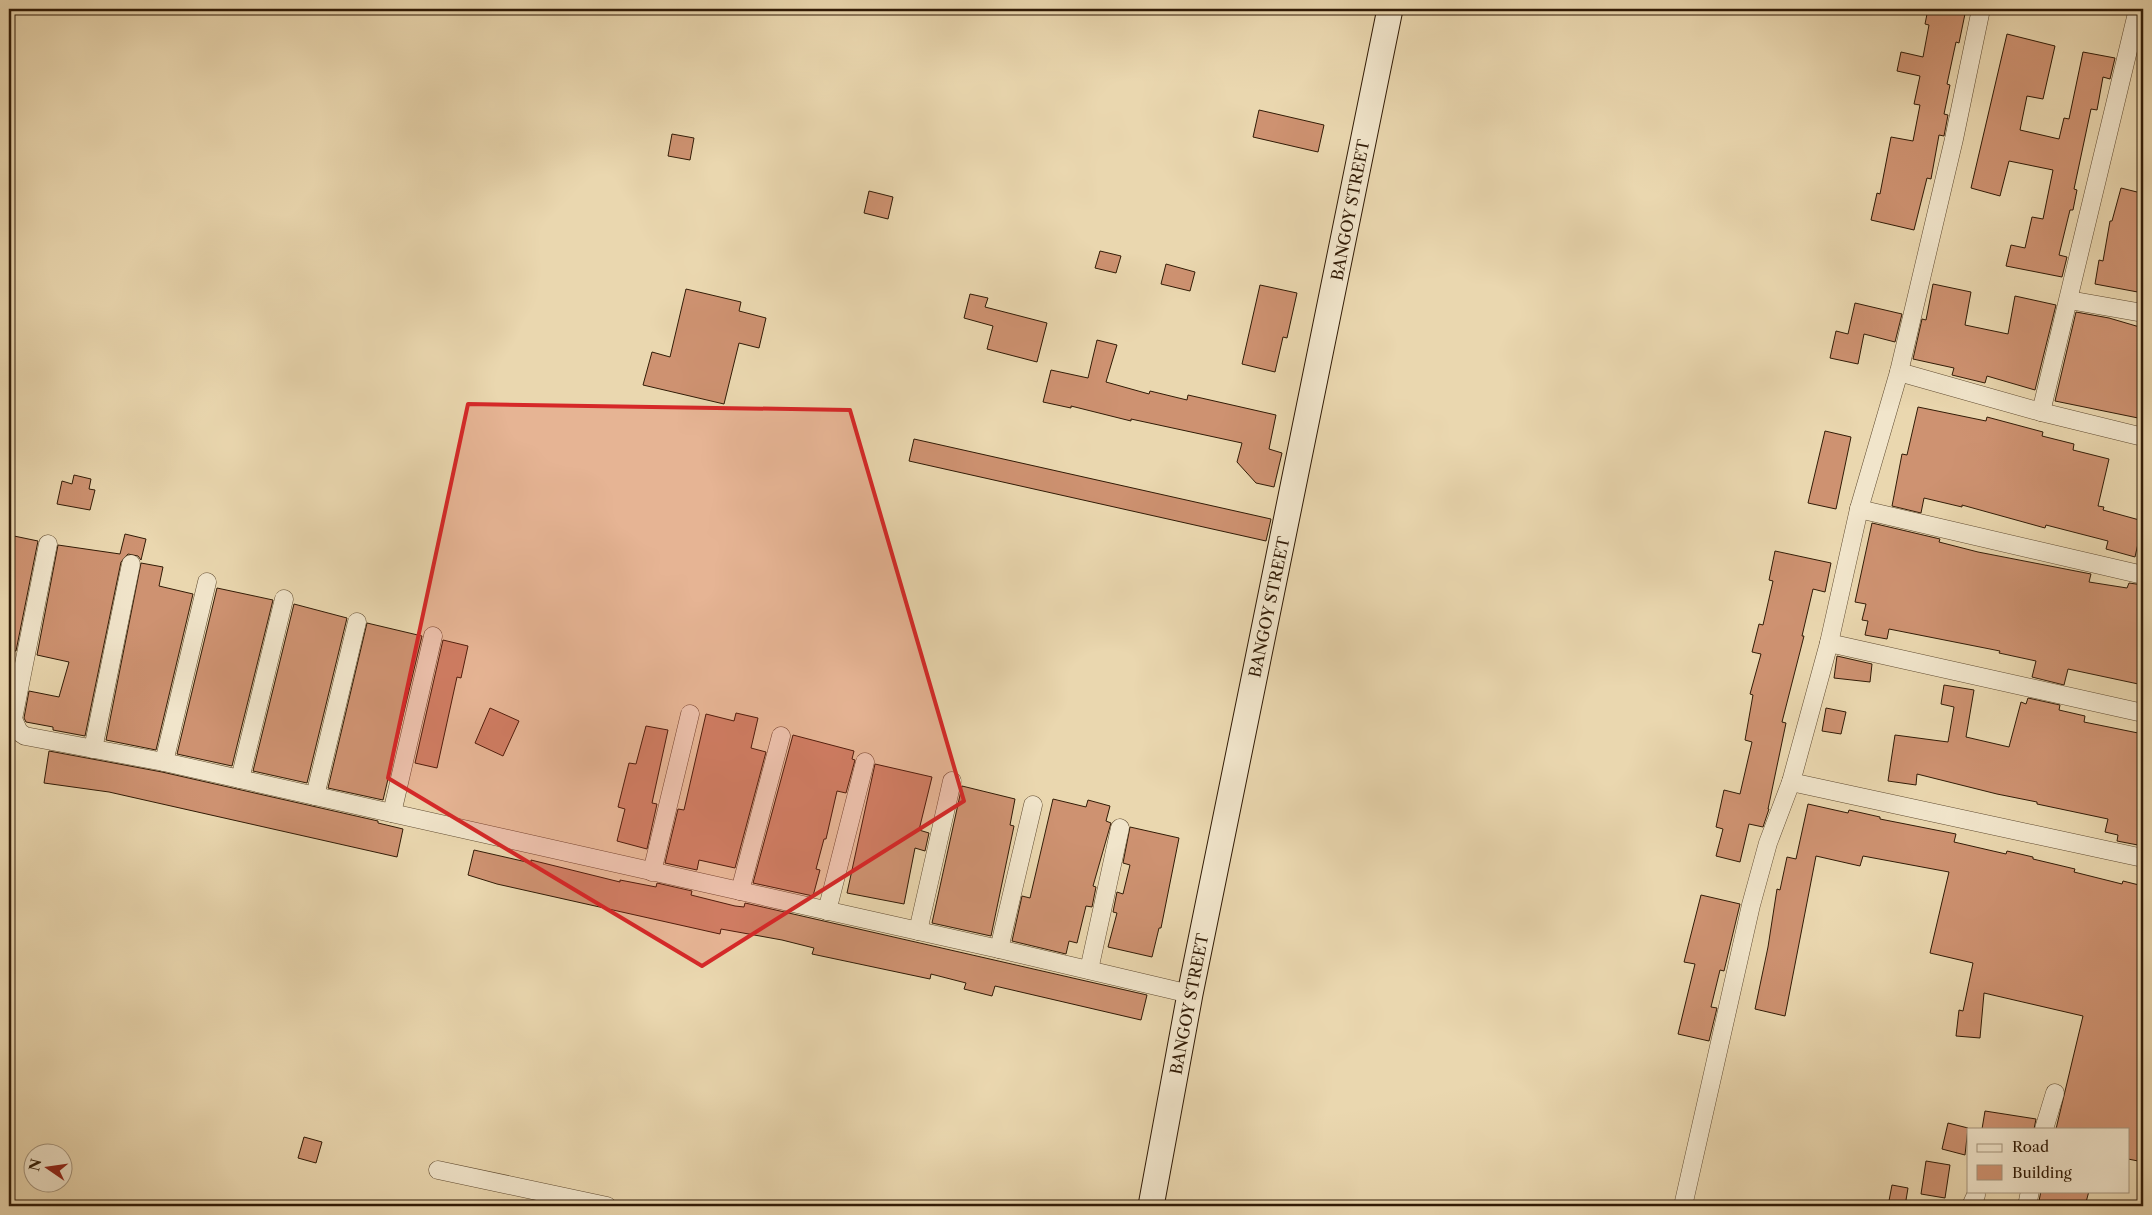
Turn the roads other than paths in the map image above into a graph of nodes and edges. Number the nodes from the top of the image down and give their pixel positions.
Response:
1 (1390, 9) edge
2 (1982, 9) edge
3 (2138, 9) edge
4 (2069, 300) junction
5 (2143, 313) edge
6 (1899, 372) junction
7 (2042, 412) junction
8 (2143, 437) edge
9 (1859, 509) junction
10 (48, 544) dead end
11 (131, 564) dead end
12 (2143, 575) edge
13 (207, 582) dead end
14 (284, 599) dead end
15 (357, 622) dead end
16 (433, 636) dead end
17 (1829, 643) junction
18 (2143, 713) edge
19 (690, 714) dead end
20 (781, 736) dead end
21 (93, 749) junction
22 (164, 762) junction
23 (865, 762) dead end
24 (240, 779) junction
25 (952, 781) dead end
26 (1791, 782) junction
27 (315, 796) junction
28 (1033, 806) dead end
29 (392, 813) junction
30 (1120, 828) dead end
31 (2143, 858) edge
32 (652, 872) junction
33 (740, 891) junction
34 (827, 911) junction
35 (918, 931) junction
36 (999, 949) junction
37 (1089, 970) junction
38 (1190, 994) junction
39 (2055, 1092) dead end
40 (2044, 1128) edge
41 (438, 1170) dead end
42 (2030, 1192) edge
43 (607, 1206) edge
44 (1151, 1206) edge
45 (1683, 1206) edge
46 (2027, 1206) edge

1 - 38 main road, BANGOY STREET
2 - 6 street
3 - 4 street
4 - 5 street
4 - 7 street
6 - 7 street
6 - 9 street
7 - 8 street
9 - 12 street
9 - 17 street
10 - 21 street
11 - 21 street
13 - 22 street
14 - 24 street
15 - 27 street
16 - 29 street
17 - 18 street
17 - 26 street
19 - 32 street
20 - 33 street
21 - 22 street
22 - 24 street
23 - 34 street
24 - 27 street
25 - 35 street
26 - 31 street
26 - 45 street
27 - 29 street
28 - 36 street
29 - 32 street
30 - 37 street
32 - 33 street
33 - 34 street
34 - 35 street
35 - 36 street
36 - 37 street
37 - 38 street
38 - 44 main road, BANGOY STREET
39 - 40 street
41 - 43 street
42 - 46 street

